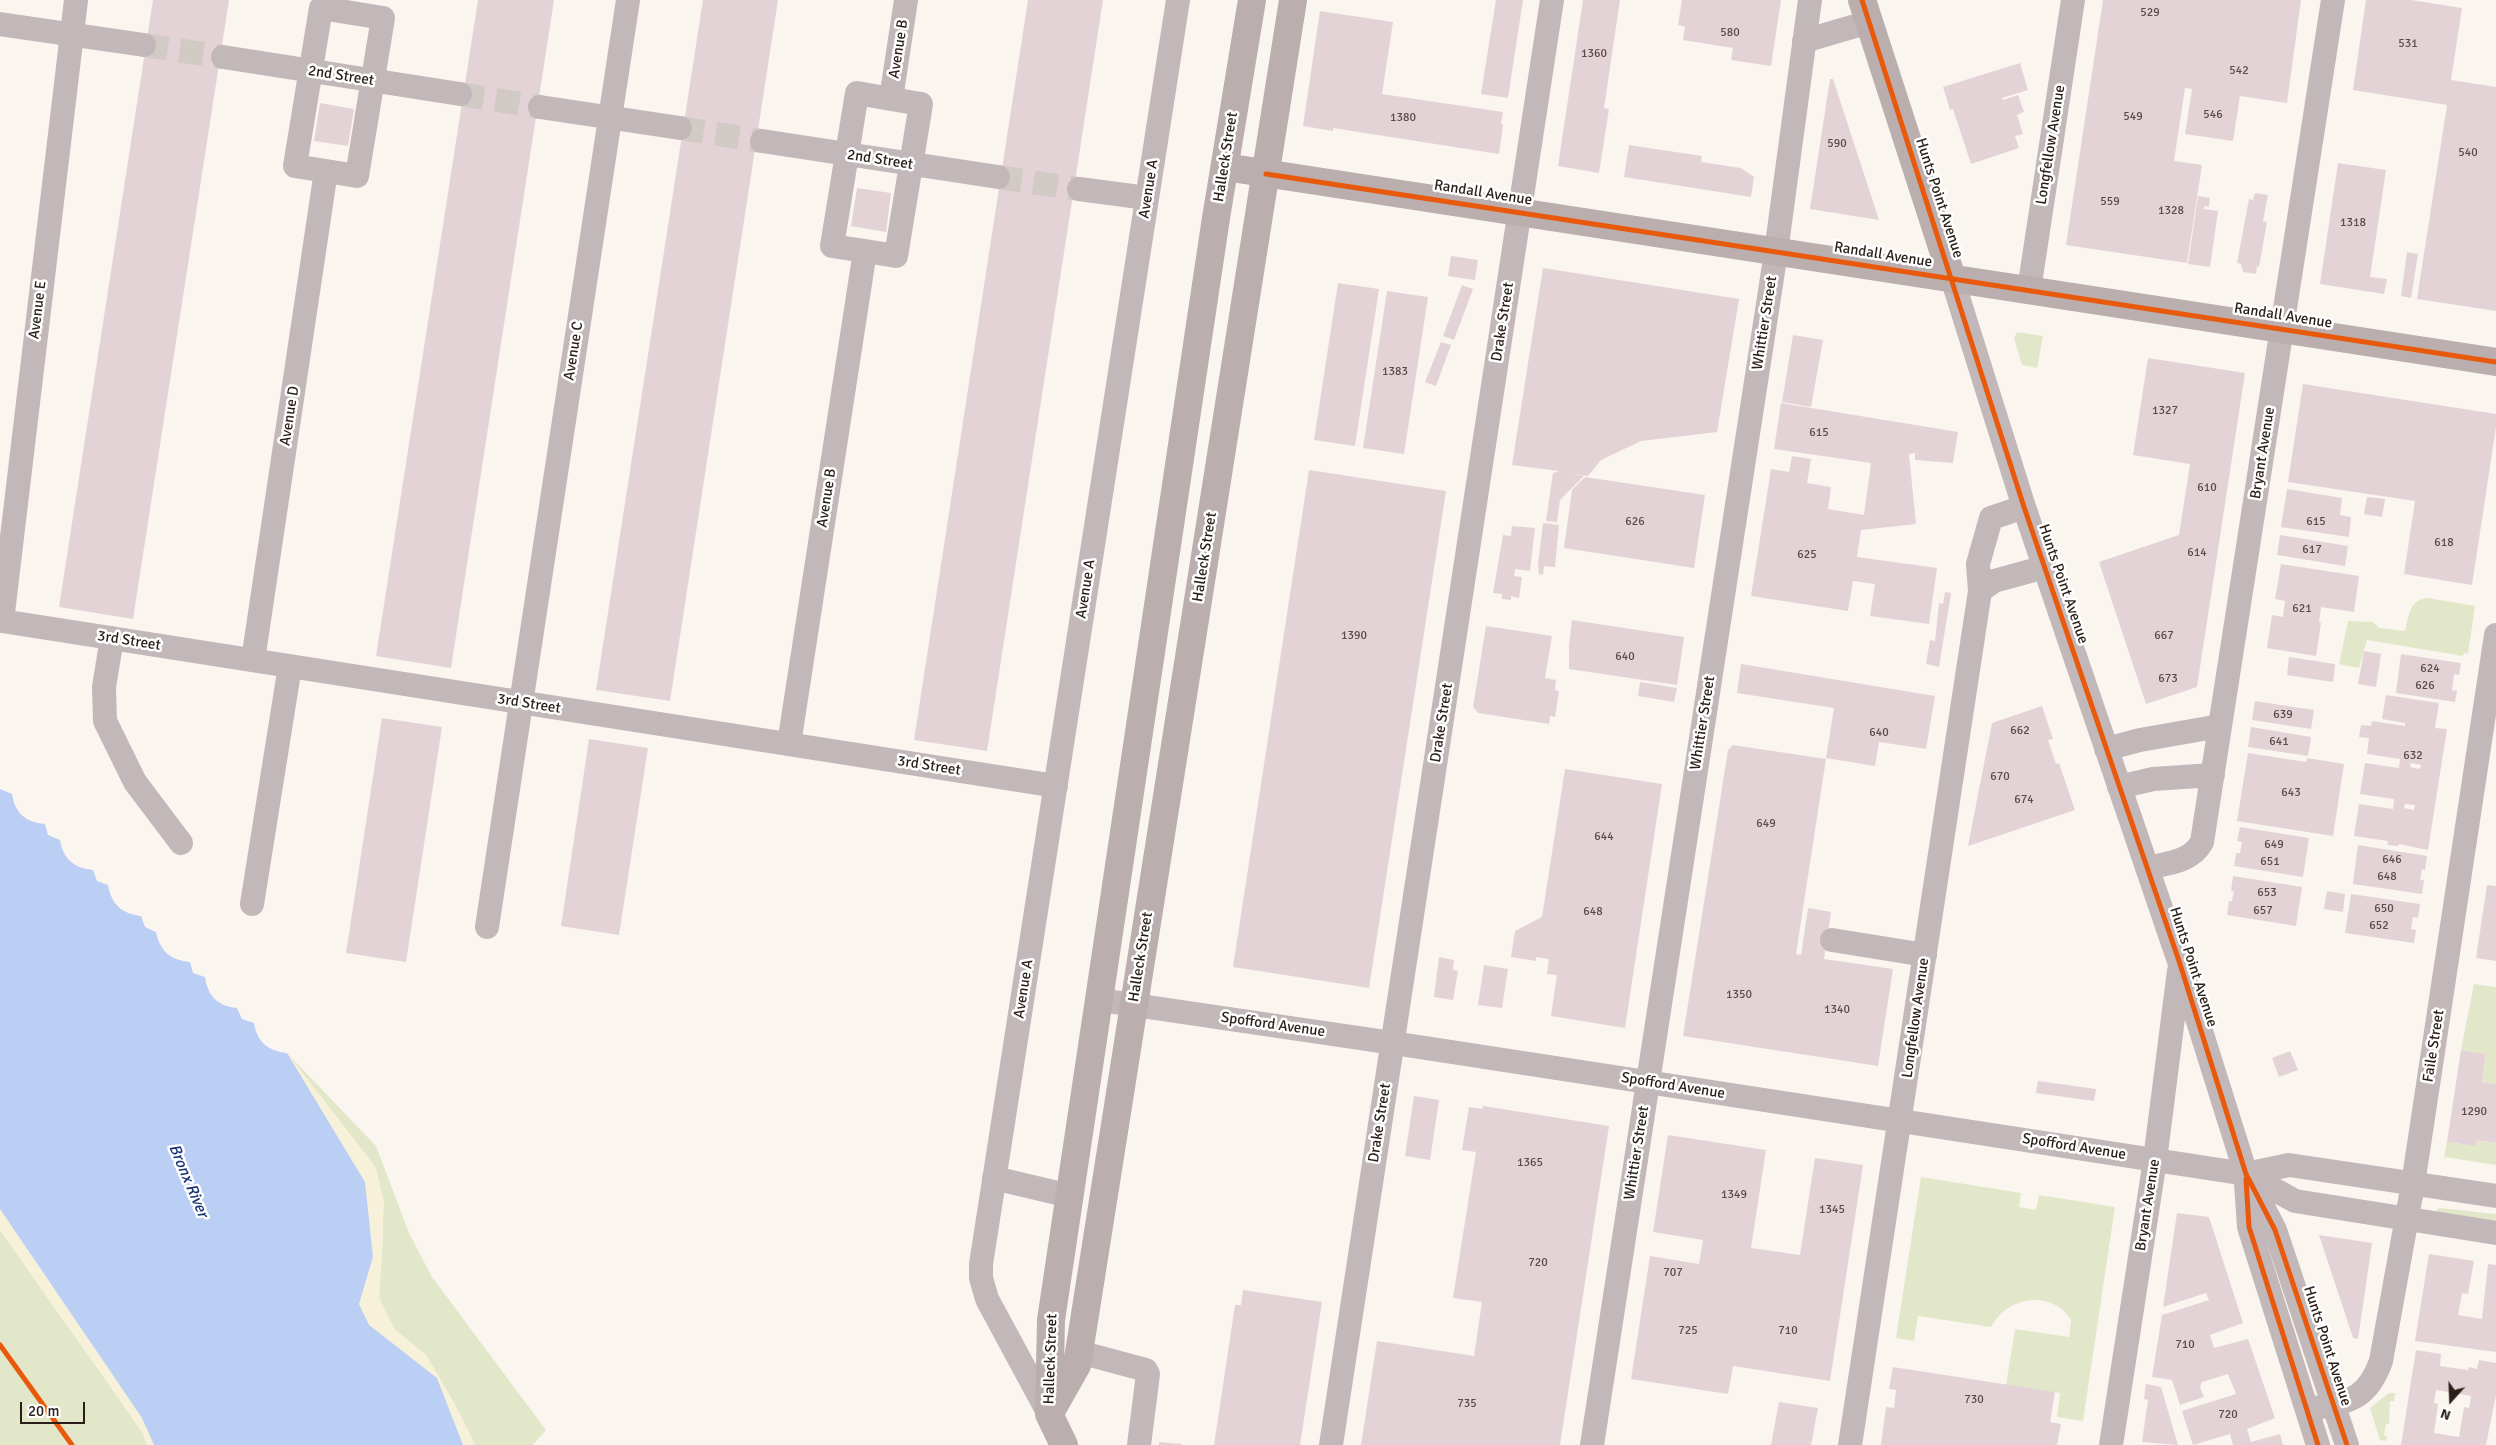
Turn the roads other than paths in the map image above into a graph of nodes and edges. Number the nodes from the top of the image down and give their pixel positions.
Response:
1 (76, 0) edge
2 (628, 0) edge
3 (906, 0) edge
4 (1178, 0) edge
5 (1252, 0) edge
6 (1293, 0) edge
7 (1552, 0) edge
8 (1810, 0) edge
9 (2073, 0) edge
10 (2333, 0) edge
11 (354, 7) edge
12 (1865, 11) edge
13 (0, 24) edge
14 (70, 34) junction
15 (1804, 41) junction
16 (144, 45) tunnel mouth
17 (223, 57) tunnel mouth
18 (311, 72) junction
19 (372, 81) junction
20 (460, 94) tunnel mouth
21 (891, 99) junction
22 (540, 107) tunnel mouth
23 (610, 117) junction
24 (680, 128) tunnel mouth
25 (762, 141) tunnel mouth
26 (847, 155) junction
27 (912, 165) junction
28 (1225, 167) junction
29 (326, 171) junction
30 (1266, 174) junction
31 (998, 177) tunnel mouth
32 (1079, 188) tunnel mouth
33 (1147, 198) junction
34 (1520, 212) junction
35 (865, 251) junction
36 (1776, 252) junction
37 (1952, 278) junction
38 (2029, 290) junction
39 (2283, 329) junction
40 (2496, 362) edge
41 (2024, 507) junction
42 (2045, 568) junction
43 (1980, 591) junction
44 (1, 618) edge
45 (2496, 635) edge
46 (112, 638) junction
47 (253, 660) junction
48 (290, 666) junction
49 (520, 702) junction
50 (2220, 726) junction
51 (789, 744) junction
52 (2106, 749) junction
53 (2213, 775) junction
54 (1056, 786) junction
55 (2119, 787) junction
56 (181, 843) dead end
57 (2147, 868) junction
58 (252, 904) dead end
59 (487, 927) dead end
60 (1832, 940) dead end
61 (1925, 955) junction
62 (2180, 964) junction
63 (1100, 1000) junction
64 (1134, 1005) junction
65 (1393, 1043) junction
66 (1648, 1082) junction
67 (1901, 1121) junction
68 (2155, 1160) junction
69 (2246, 1174) junction
70 (994, 1178) junction
71 (2413, 1184) junction
72 (1070, 1196) junction
73 (2496, 1196) edge
74 (2406, 1218) junction
75 (2496, 1233) edge
76 (1079, 1352) junction
77 (2333, 1404) junction
78 (2307, 1410) junction
79 (1049, 1414) junction
80 (1064, 1445) edge
81 (1139, 1445) edge
82 (1331, 1445) edge
83 (1592, 1445) edge
84 (1850, 1445) edge
85 (2111, 1445) edge
86 (2318, 1445) edge
87 (2347, 1445) edge

1 - 14 street, Avenue E
2 - 23 street, Avenue C
3 - 21 street, Avenue B
4 - 33 street, Avenue A
5 - 28 main road, Halleck Street
6 - 30 main road, Halleck Street
7 - 34 street, Drake Street
8 - 15 street, Whittier Street
9 - 38 street, Longfellow Avenue
10 - 39 street, Bryant Avenue
11 - 18 street
11 - 19 street
12 - 15 street
12 - 37 main road, Hunts Point Avenue
13 - 14 street
14 - 16 street
14 - 44 street, Avenue E
15 - 36 street, Whittier Street
17 - 18 street, 2nd Street
18 - 19 street, 2nd Street
18 - 29 street
19 - 20 street, 2nd Street
19 - 29 street
21 - 26 street, Avenue B
21 - 27 street, Avenue B
22 - 23 street
23 - 24 street
23 - 49 street, Avenue C
25 - 26 street, 2nd Street
26 - 27 street, 2nd Street
26 - 35 street, Avenue B
27 - 31 street, 2nd Street
27 - 35 street, Avenue B
28 - 30 main road, Randall Avenue
28 - 63 main road, Halleck Street
29 - 47 street, Avenue D
30 - 34 main road, Randall Avenue
30 - 64 main road, Halleck Street
32 - 33 street
33 - 54 street, Avenue A
34 - 36 main road, Randall Avenue
34 - 65 street, Drake Street
35 - 51 street, Avenue B
36 - 37 main road, Randall Avenue
36 - 66 street, Whittier Street
37 - 38 main road, Randall Avenue
37 - 41 street, Hunts Point Avenue
38 - 39 main road, Randall Avenue
39 - 40 main road, Randall Avenue
39 - 50 street, Bryant Avenue
41 - 42 street, Hunts Point Avenue
41 - 43 street, Longfellow Avenue
42 - 43 street
42 - 52 street, Hunts Point Avenue
43 - 61 street, Longfellow Avenue
44 - 46 street, 3rd Street
45 - 71 street, Faile Street
46 - 47 street, 3rd Street
46 - 56 street
47 - 48 street, 3rd Street
48 - 49 street, 3rd Street
48 - 58 street
49 - 51 street, 3rd Street
49 - 59 street, Avenue C
50 - 52 street
50 - 53 street, Bryant Avenue
51 - 54 street, 3rd Street
52 - 55 street, Hunts Point Avenue
53 - 55 street
53 - 57 street, Bryant Avenue
54 - 70 street, Avenue A
55 - 57 street, Hunts Point Avenue
57 - 62 street, Hunts Point Avenue
60 - 61 street
61 - 67 street, Longfellow Avenue
62 - 68 street, Bryant Avenue
62 - 69 street, Hunts Point Avenue
63 - 64 street, Spofford Avenue
63 - 72 main road, Halleck Street
64 - 65 street, Spofford Avenue
64 - 76 main road, Halleck Street
65 - 66 street, Spofford Avenue
65 - 82 street, Drake Street
66 - 67 street, Spofford Avenue
66 - 83 street, Whittier Street
67 - 68 street, Spofford Avenue
67 - 84 street, Longfellow Avenue
68 - 69 street, Spofford Avenue
68 - 85 street, Bryant Avenue
69 - 71 street, Spofford Avenue
69 - 74 street, Spofford Avenue
69 - 77 street, Hunts Point Avenue
69 - 78 street, Hunts Point Avenue
70 - 72 street
70 - 79 street, Avenue A
71 - 73 street, Spofford Avenue
71 - 74 street, Faile Street
72 - 79 main road, Halleck Street
74 - 75 street, Spofford Avenue
74 - 77 street, Faile Street
76 - 79 main road, Halleck Street
76 - 81 street
77 - 78 street, Faile Street
77 - 87 street, Hunts Point Avenue
78 - 86 street, Hunts Point Avenue
79 - 80 main road

